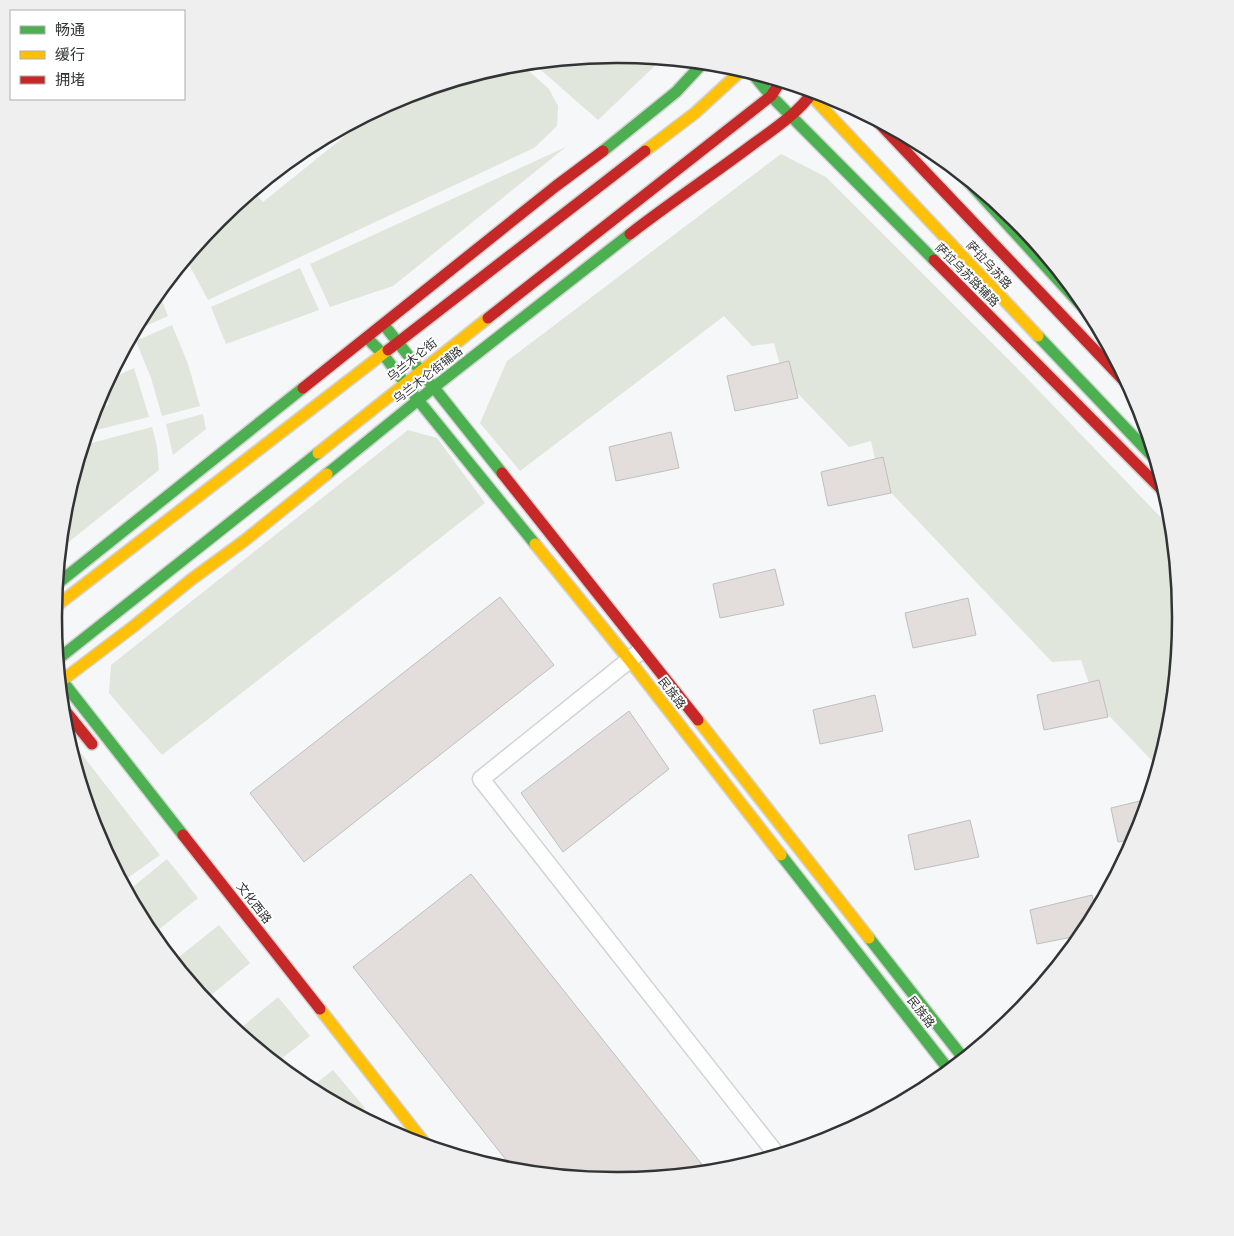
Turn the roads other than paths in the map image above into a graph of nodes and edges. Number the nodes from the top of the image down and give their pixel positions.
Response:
1 (697, 69) edge
2 (735, 76) edge
3 (759, 82) edge
4 (777, 87) edge
5 (771, 96) junction
6 (805, 97) edge
7 (818, 102) edge
8 (791, 116) junction
9 (892, 137) edge
10 (1002, 219) edge
11 (1050, 272) edge
12 (384, 325) junction
13 (367, 338) junction
14 (398, 342) junction
15 (382, 353) junction
16 (1111, 367) edge
17 (420, 371) junction
18 (406, 383) junction
19 (433, 388) junction
20 (418, 400) junction
21 (1145, 448) edge
22 (1155, 483) edge
23 (64, 578) edge
24 (63, 601) edge
25 (642, 649) junction
26 (64, 653) edge
27 (630, 661) junction
28 (66, 676) edge
29 (67, 689) edge
30 (72, 720) edge
31 (100, 754) dead end
32 (208, 885) dead end
33 (960, 1054) edge
34 (945, 1065) edge
35 (399, 1127) edge
36 (418, 1135) edge
37 (773, 1150) edge

1 - 12 street
2 - 14 street, 乌兰木仑街
3 - 5 street, 萨拉乌苏路辅路
4 - 5 street, 乌兰木仑街
5 - 8 street, 萨拉乌苏路辅路
5 - 17 street, 乌兰木仑街
6 - 8 street, 乌兰木仑街辅路
7 - 21 street, 萨拉乌苏路
8 - 19 street, 乌兰木仑街辅路
8 - 22 street, 萨拉乌苏路辅路
9 - 16 street, 萨拉乌苏路
10 - 11 street
12 - 13 street
12 - 14 street, 民族路
13 - 15 street, 民族路
13 - 23 street
14 - 15 street, 乌兰木仑街
14 - 17 street, 民族路
15 - 18 street, 民族路
15 - 24 street, 乌兰木仑街
17 - 18 street, 乌兰木仑街
17 - 19 street, 民族路
18 - 20 street, 民族路
18 - 26 street, 乌兰木仑街
19 - 20 street, 乌兰木仑街辅路
19 - 25 street, 民族路
20 - 27 street, 民族路
20 - 28 street, 乌兰木仑街辅路
25 - 27 street
25 - 33 street, 民族路
27 - 34 street, 民族路
27 - 37 street
29 - 36 street, 文化西路
30 - 31 street
32 - 35 street, 文化西路

